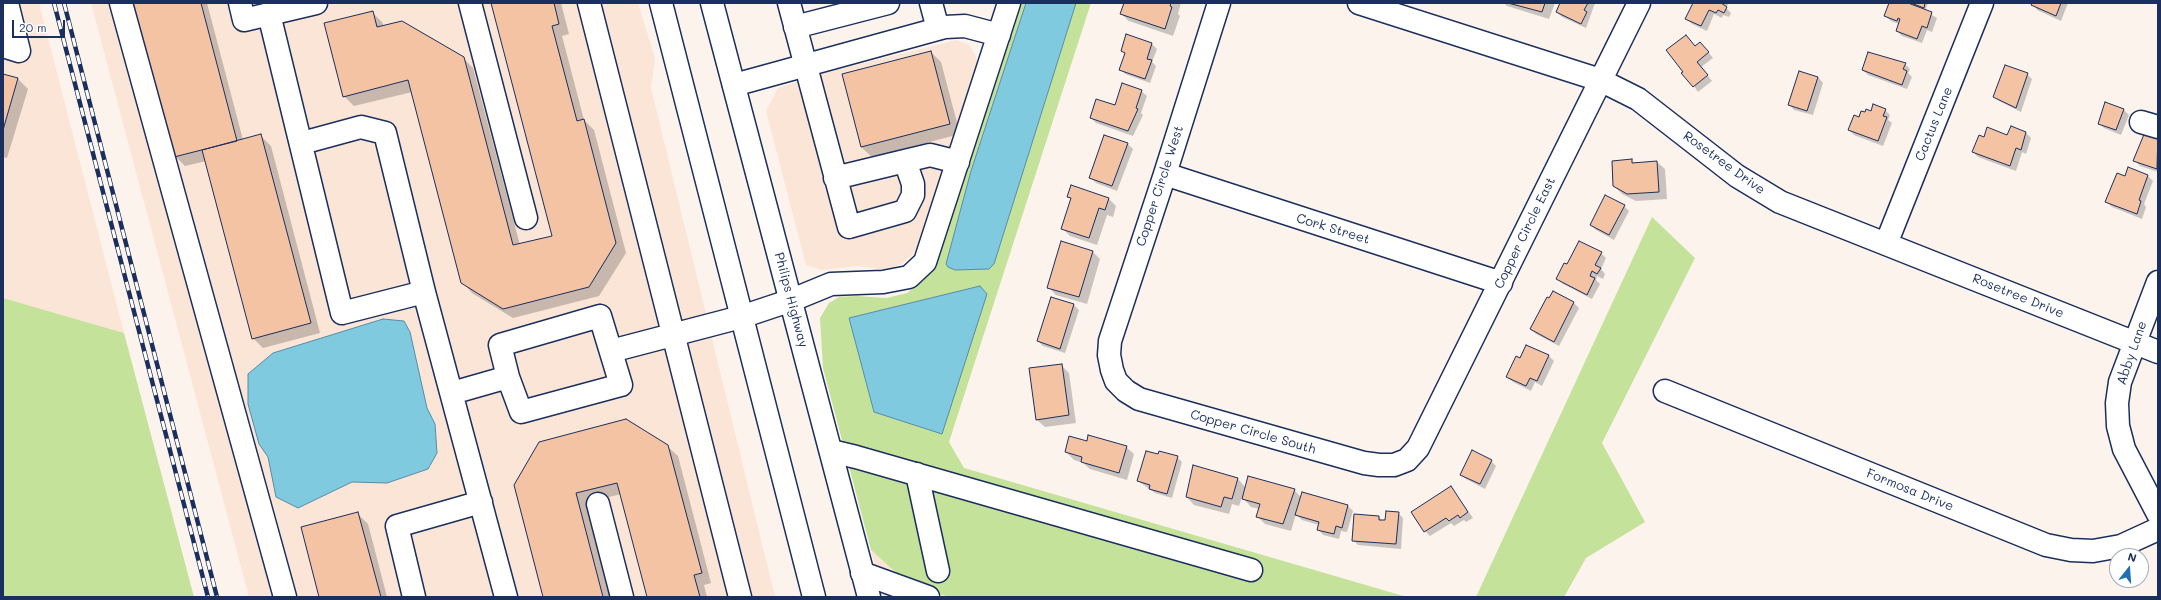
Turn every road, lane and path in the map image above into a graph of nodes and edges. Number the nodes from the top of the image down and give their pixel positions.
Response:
1 (7, 3) edge
2 (121, 3) edge
3 (240, 3) edge
4 (316, 3) edge
5 (470, 3) edge
6 (589, 3) edge
7 (661, 3) edge
8 (712, 3) edge
9 (789, 3) edge
10 (888, 3) edge
11 (931, 3) edge
12 (1009, 3) edge
13 (1219, 3) edge
14 (1359, 3) edge
15 (1639, 3) edge
16 (1982, 3) edge
17 (269, 14) junction
18 (795, 27) junction
19 (938, 29) junction
20 (999, 34) junction
21 (3, 46) edge
22 (806, 66) junction
23 (1600, 80) junction
24 (734, 85) junction
25 (302, 143) junction
26 (905, 162) junction
27 (958, 162) junction
28 (1165, 174) junction
29 (835, 178) junction
30 (526, 218) dead end
31 (1886, 244) junction
32 (2158, 282) edge
33 (1501, 283) junction
34 (424, 292) junction
35 (792, 300) junction
36 (741, 317) junction
37 (673, 334) junction
38 (2134, 342) junction
39 (611, 351) junction
40 (2158, 352) edge
41 (1112, 370) joint
42 (508, 377) junction
43 (1665, 391) dead end
44 (452, 393) junction
45 (831, 451) junction
46 (1407, 460) joint
47 (917, 474) junction
48 (481, 502) junction
49 (598, 504) dead end
50 (2158, 514) edge
51 (2158, 529) edge
52 (1251, 570) dead end
53 (938, 571) dead end
54 (862, 573) junction
55 (285, 597) edge
56 (414, 597) edge
57 (506, 597) edge
58 (622, 597) edge
59 (740, 597) edge
60 (814, 597) edge
61 (869, 597) edge
62 (928, 597) edge

1 - 21 street
2 - 55 street
3 - 17 street
4 - 17 street
5 - 30 street
6 - 37 street
7 - 36 street
8 - 24 street, Philips Highway
9 - 18 street
10 - 18 street
11 - 19 street
12 - 20 street
13 - 28 street, Copper Circle West
14 - 23 street, Rosetree Drive
15 - 23 street, Copper Circle East
16 - 31 street, Cactus Lane
17 - 25 street
18 - 22 street
19 - 20 street
19 - 22 street
20 - 27 street
22 - 24 street
22 - 29 street
23 - 31 street, Rosetree Drive
23 - 33 street, Copper Circle East
24 - 35 street, Philips Highway
25 - 34 street
25 - 34 street
26 - 27 street
26 - 29 street
26 - 29 street
27 - 35 street
28 - 33 street, Cork Street
28 - 41 street, Copper Circle West
31 - 38 street, Rosetree Drive
32 - 38 street, Abby Lane
33 - 46 street, Copper Circle East
34 - 44 street
35 - 36 street
35 - 45 street, Philips Highway
36 - 37 street
36 - 60 street
37 - 39 street
37 - 59 street
38 - 40 street, Rosetree Drive
38 - 50 street, Abby Lane
39 - 42 street
39 - 42 street
41 - 46 street, Copper Circle South
42 - 44 street
43 - 51 street, Formosa Drive
44 - 48 street
45 - 47 street
45 - 54 street, Philips Highway
47 - 52 street
47 - 53 street
48 - 56 street
48 - 57 street
49 - 58 street
54 - 61 street, Philips Highway
54 - 62 street

